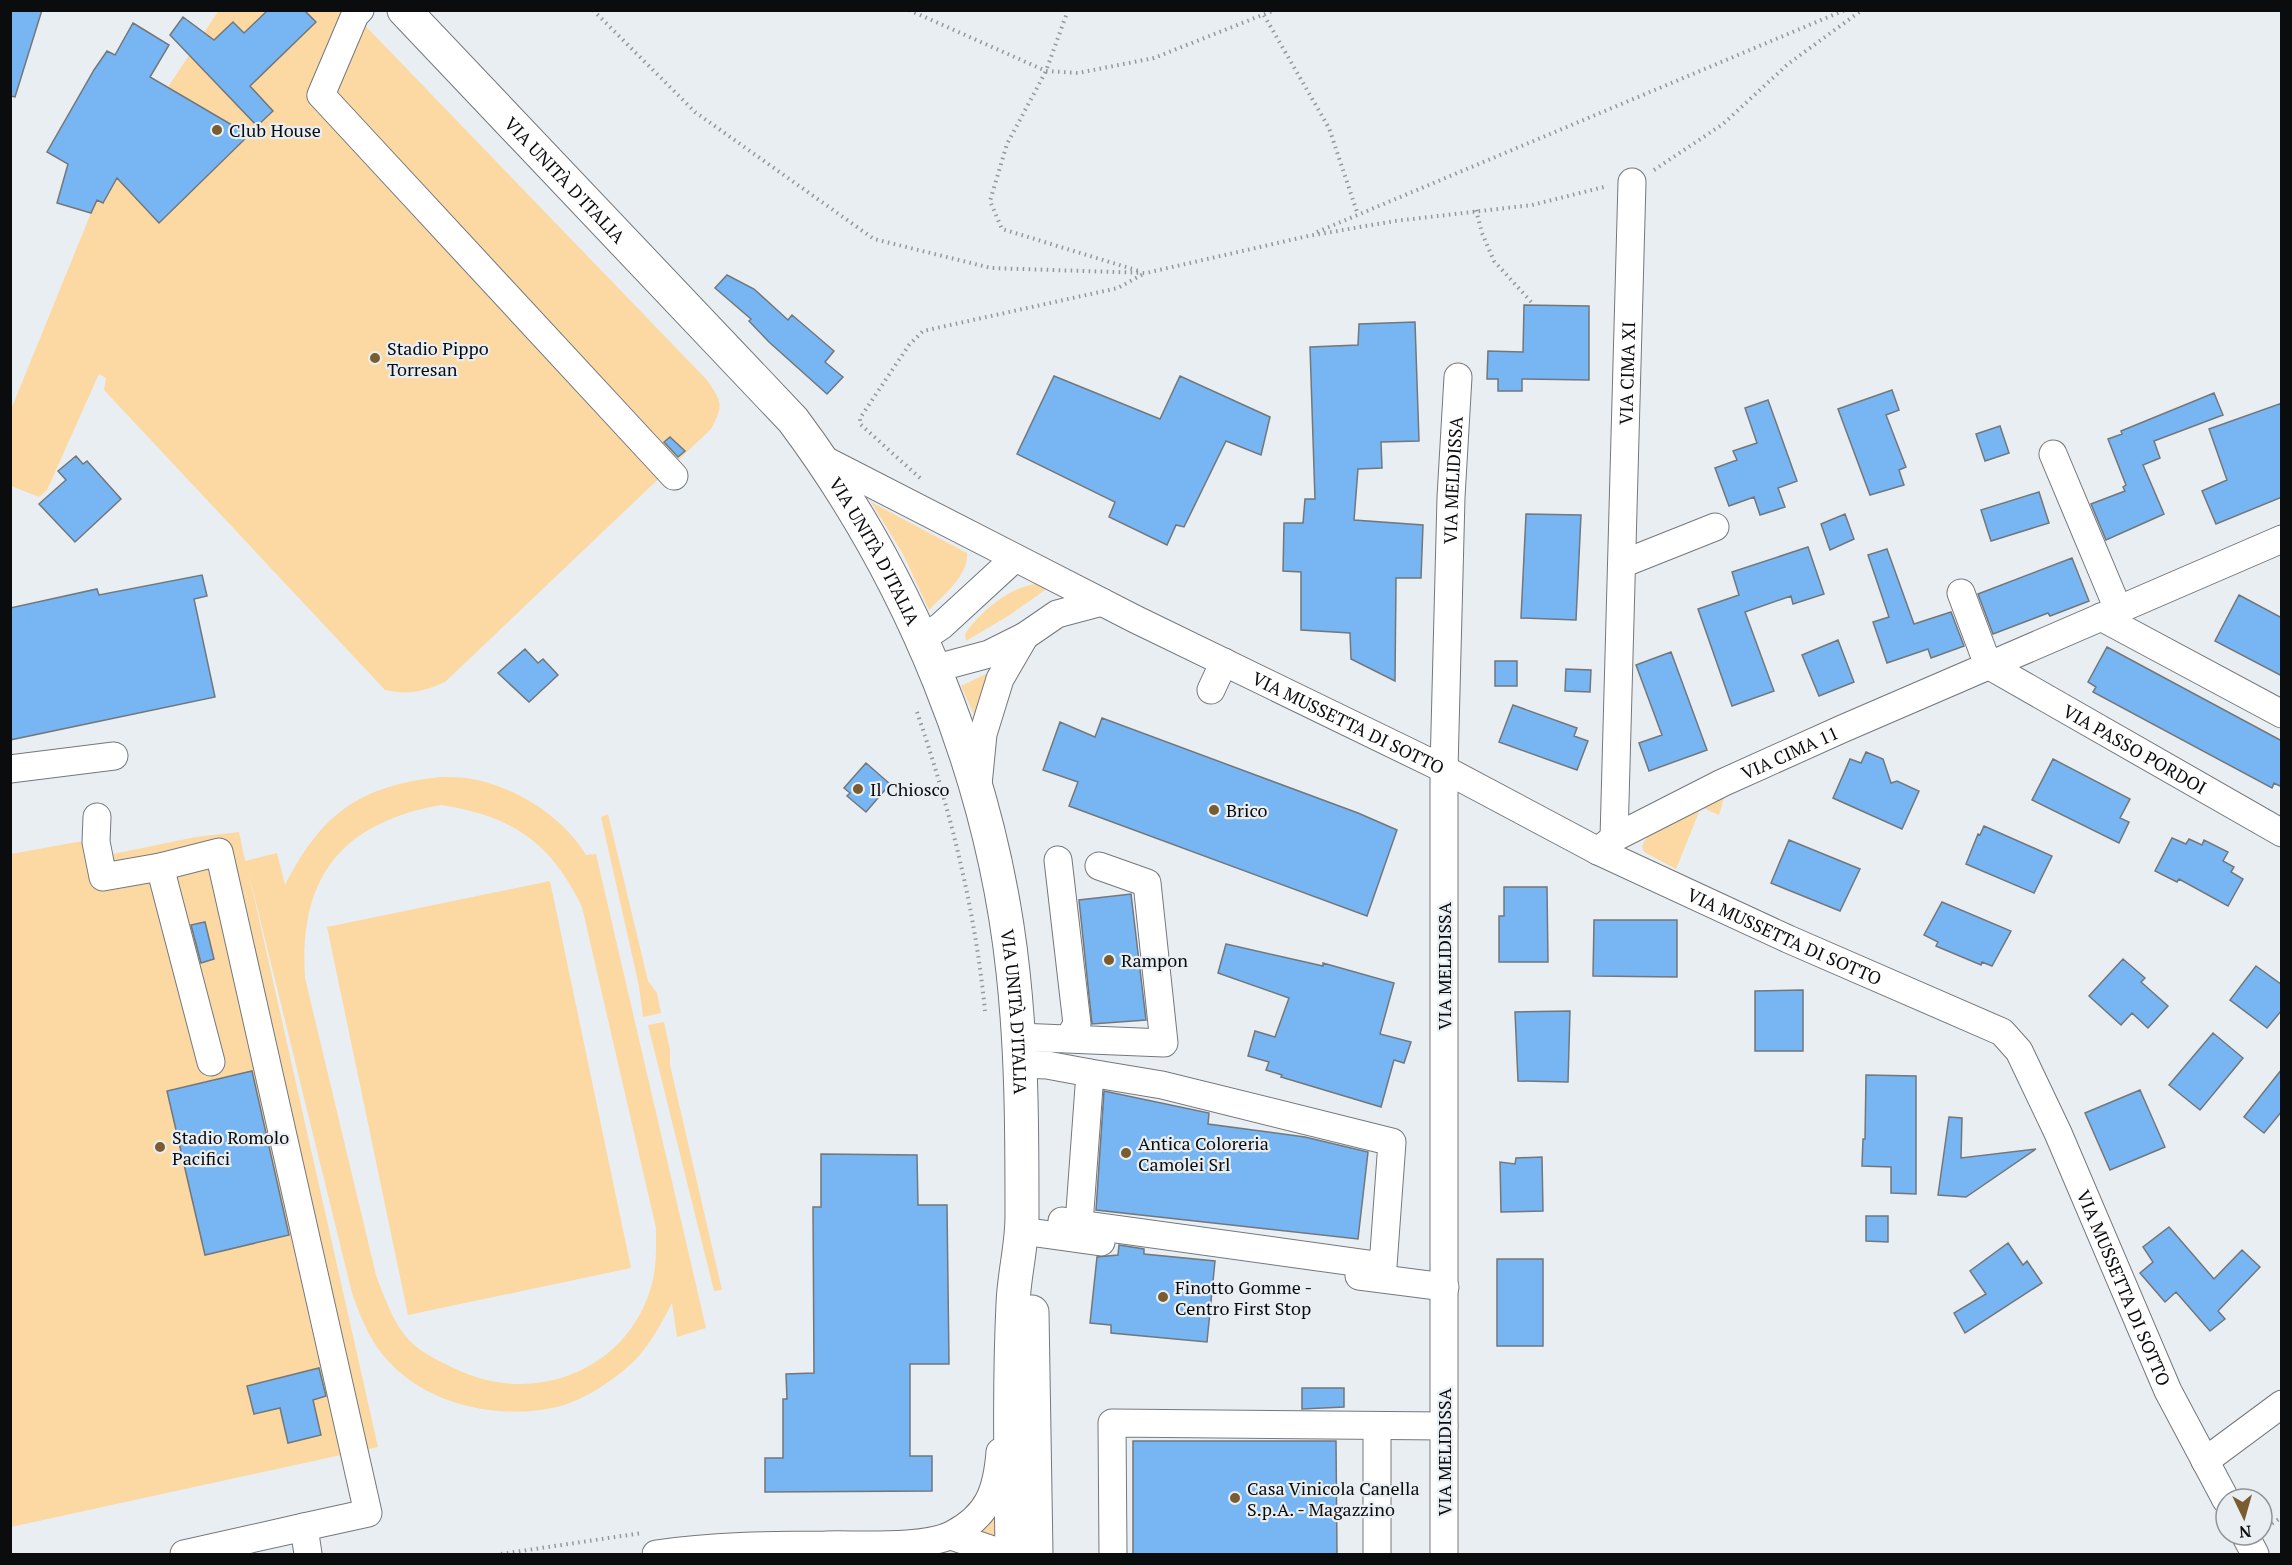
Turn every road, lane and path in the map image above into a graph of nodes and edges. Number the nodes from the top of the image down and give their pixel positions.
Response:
1 (360, 10) edge
2 (404, 10) edge
3 (593, 10) edge
4 (909, 10) edge
5 (1068, 10) edge
6 (1275, 10) edge
7 (1845, 10) edge
8 (1862, 10) edge
9 (1262, 13) edge
10 (1046, 71) junction
11 (1632, 182) junction
12 (1476, 210) junction
13 (1358, 215) junction
14 (1308, 236) junction
15 (1146, 273) junction
16 (1534, 305) dead end
17 (1458, 377) dead end
18 (2052, 454) dead end
19 (821, 458) junction
20 (674, 476) dead end
21 (926, 482) dead end
22 (1715, 527) dead end
23 (2275, 548) edge
24 (1015, 558) junction
25 (1622, 564) junction
26 (1961, 593) dead end
27 (1102, 602) junction
28 (2110, 613) junction
29 (1025, 636) junction
30 (926, 654) junction
31 (1224, 662) junction
32 (1988, 665) junction
33 (1211, 690) dead end
34 (914, 703) dead end
35 (2282, 714) edge
36 (114, 756) dead end
37 (10, 769) edge
38 (1444, 769) junction
39 (977, 795) junction
40 (97, 817) dead end
41 (2282, 833) edge
42 (1606, 844) junction
43 (1058, 860) dead end
44 (1099, 866) dead end
45 (160, 867) junction
46 (986, 1014) dead end
47 (1069, 1038) junction
48 (1018, 1051) junction
49 (211, 1062) dead end
50 (1090, 1073) junction
51 (1078, 1224) junction
52 (1022, 1230) junction
53 (1445, 1287) junction
54 (1010, 1371) junction
55 (2282, 1404) edge
56 (1377, 1426) junction
57 (1444, 1426) junction
58 (2205, 1461) junction
59 (2219, 1487) edge
60 (304, 1527) junction
61 (951, 1536) junction
62 (653, 1543) edge
63 (892, 1548) edge
64 (184, 1554) edge
65 (308, 1554) edge
66 (501, 1554) edge
67 (930, 1554) edge
68 (1023, 1554) edge
69 (1113, 1554) edge
70 (1377, 1554) edge
71 (1444, 1554) edge

1 - 20 street
2 - 19 main road, VIA UNITÀ D'ITALIA
3 - 15 path
4 - 10 path
5 - 10 path
6 - 9 path
7 - 13 path
8 - 11 path
9 - 10 path
9 - 13 path
10 - 15 path
11 - 12 path
11 - 25 street, VIA CIMA XI
12 - 14 path
12 - 16 path
13 - 14 path
14 - 15 path
15 - 21 path
17 - 38 street, VIA MELIDISSA
18 - 28 street
19 - 24 street, VIA MUSSETTA DI SOTTO
19 - 30 main road, VIA UNITÀ D'ITALIA
22 - 25 street
23 - 28 street, VIA CIMA 11
24 - 27 street, VIA MUSSETTA DI SOTTO
24 - 30 street
25 - 42 street, VIA CIMA XI
26 - 32 street
27 - 29 street
27 - 31 street, VIA MUSSETTA DI SOTTO
28 - 32 street, VIA CIMA 11
28 - 35 street
29 - 30 street
29 - 39 street
30 - 39 main road, VIA UNITÀ D'ITALIA
31 - 33 street
31 - 38 street, VIA MUSSETTA DI SOTTO
32 - 41 street, VIA PASSO PORDOI
32 - 42 street, VIA CIMA 11
34 - 46 path
36 - 37 street
38 - 42 street, VIA MUSSETTA DI SOTTO
38 - 53 street, VIA MELIDISSA
39 - 48 main road, VIA UNITÀ D'ITALIA
40 - 45 street
42 - 58 street, VIA MUSSETTA DI SOTTO
43 - 47 street
44 - 47 street
45 - 49 street
45 - 60 street
47 - 48 street
48 - 50 street
48 - 52 main road, VIA UNITÀ D'ITALIA
50 - 51 street
50 - 51 street
51 - 52 street
52 - 53 street
52 - 54 main road, VIA UNITÀ D'ITALIA
52 - 68 main road, VIA UNITÀ D'ITALIA
53 - 57 street, VIA MELIDISSA
54 - 61 street
54 - 68 main road, VIA UNITÀ D'ITALIA
55 - 58 street
56 - 57 street
56 - 69 street
56 - 70 street
57 - 71 street, VIA MELIDISSA
58 - 59 street, VIA MUSSETTA DI SOTTO
60 - 64 street
60 - 65 street
61 - 63 street
61 - 68 street
62 - 63 street
62 - 66 path
63 - 67 street

